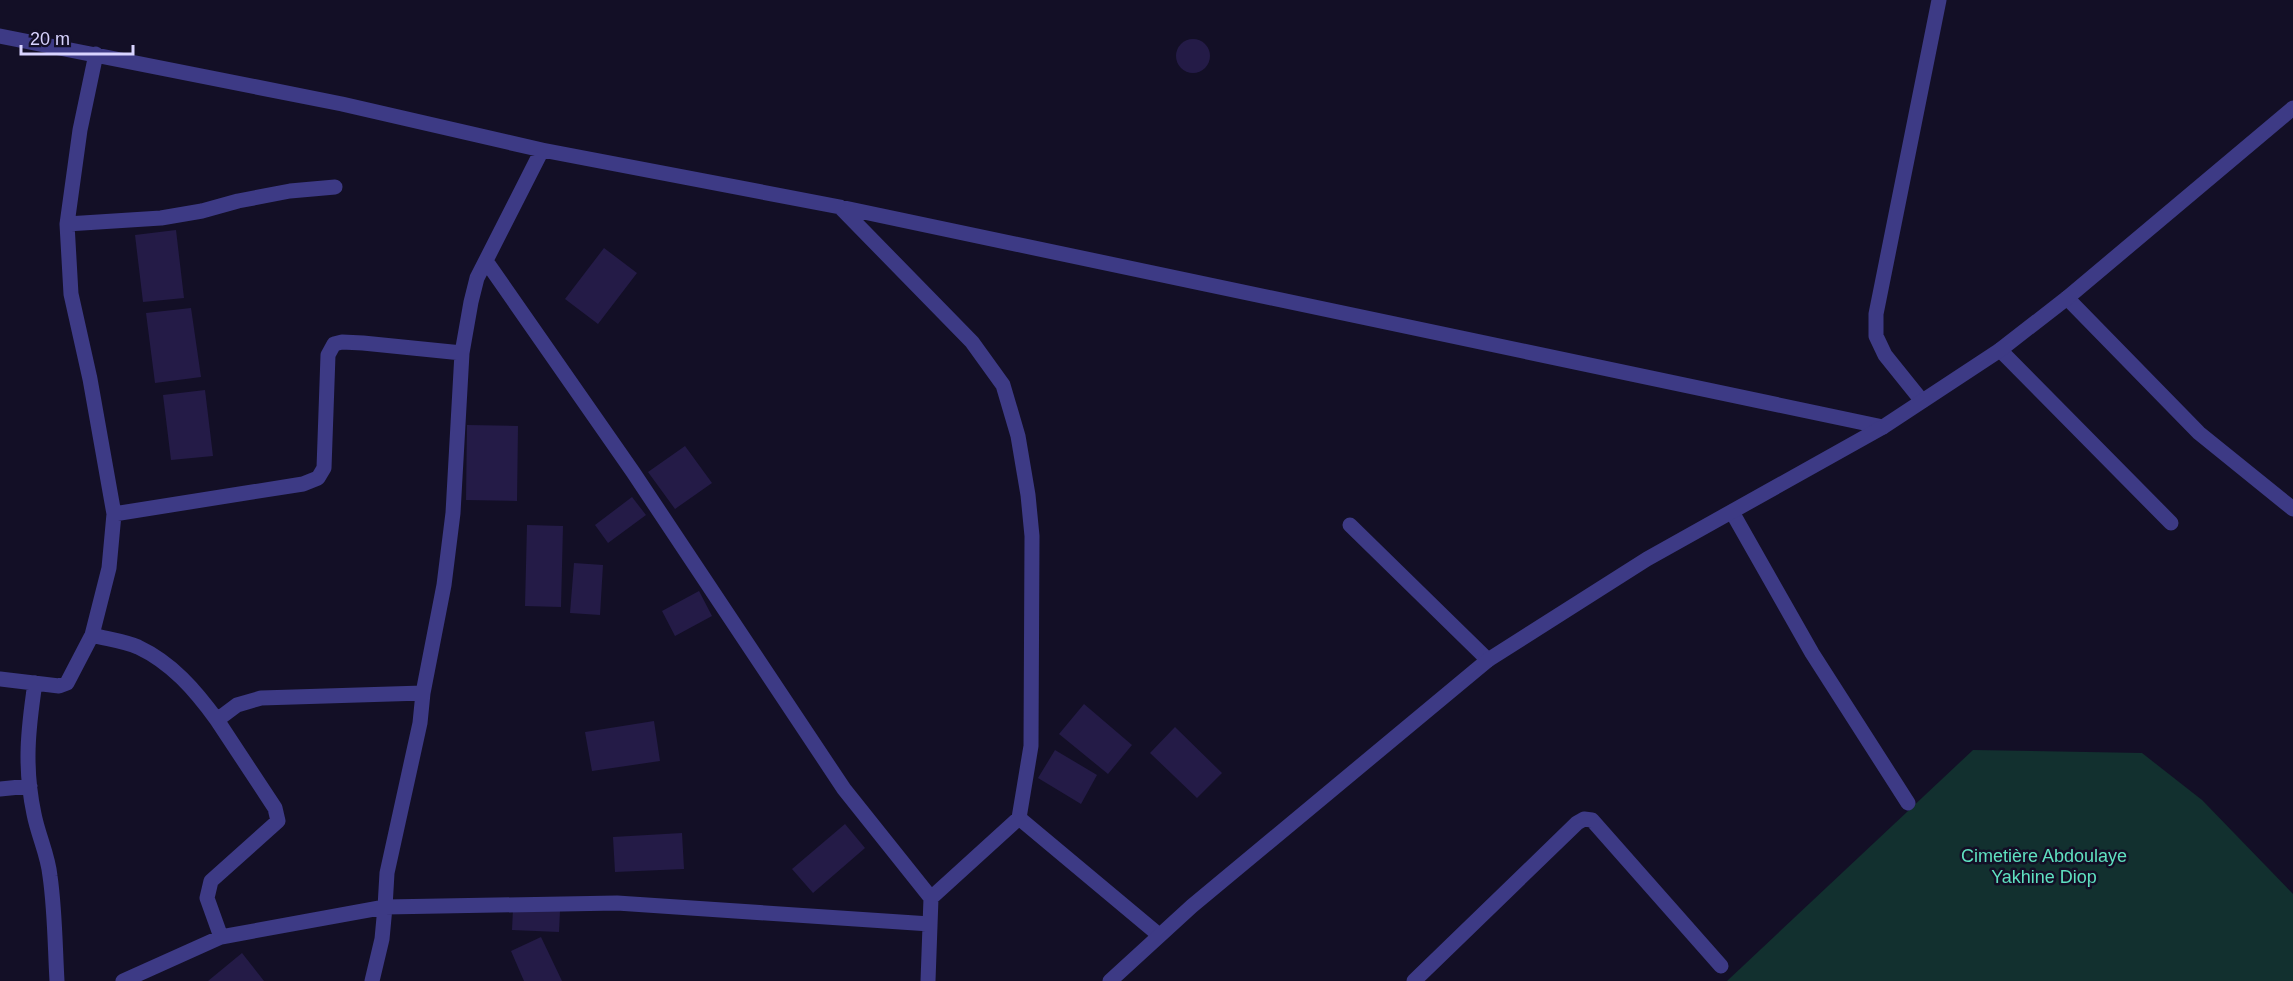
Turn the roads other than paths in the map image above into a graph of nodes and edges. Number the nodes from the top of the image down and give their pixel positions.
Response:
1 (1939, 0) edge
2 (0, 36) edge
3 (96, 54) junction
4 (2293, 108) edge
5 (542, 150) junction
6 (335, 187) dead end
7 (840, 207) junction
8 (67, 224) junction
9 (486, 261) junction
10 (2067, 298) junction
11 (2000, 350) junction
12 (462, 353) junction
13 (1922, 401) junction
14 (1883, 427) junction
15 (2293, 509) edge
16 (1732, 512) junction
17 (114, 514) junction
18 (2171, 523) dead end
19 (1350, 525) dead end
20 (92, 635) junction
21 (1488, 660) junction
22 (0, 679) edge
23 (35, 683) junction
24 (423, 693) junction
25 (217, 720) junction
26 (30, 786) junction
27 (0, 789) edge
28 (1908, 802) dead end
29 (1019, 818) junction
30 (931, 898) junction
31 (385, 907) junction
32 (930, 924) junction
33 (1159, 935) junction
34 (221, 937) junction
35 (1721, 966) dead end
36 (57, 981) edge
37 (123, 981) edge
38 (372, 981) edge
39 (928, 981) edge
40 (1110, 981) edge
41 (1414, 981) edge

1 - 13 street
2 - 3 street
3 - 5 street
3 - 8 street
4 - 10 street
5 - 7 street
5 - 9 street
6 - 8 street
7 - 14 street
7 - 29 street
8 - 17 street
9 - 12 street
9 - 30 street
10 - 11 street
10 - 15 street
11 - 13 street
11 - 18 street
12 - 17 street
12 - 24 street
13 - 14 street
14 - 16 street
16 - 21 street
16 - 28 street
17 - 20 street
19 - 21 street
20 - 23 street
20 - 25 street
21 - 33 street
22 - 23 street
23 - 26 street
24 - 25 street
24 - 31 street
25 - 34 street
26 - 27 street
26 - 36 street
29 - 30 street
29 - 33 street
30 - 32 street
31 - 32 street
31 - 34 street
31 - 38 street
32 - 39 street
33 - 40 street
34 - 37 street
35 - 41 street

